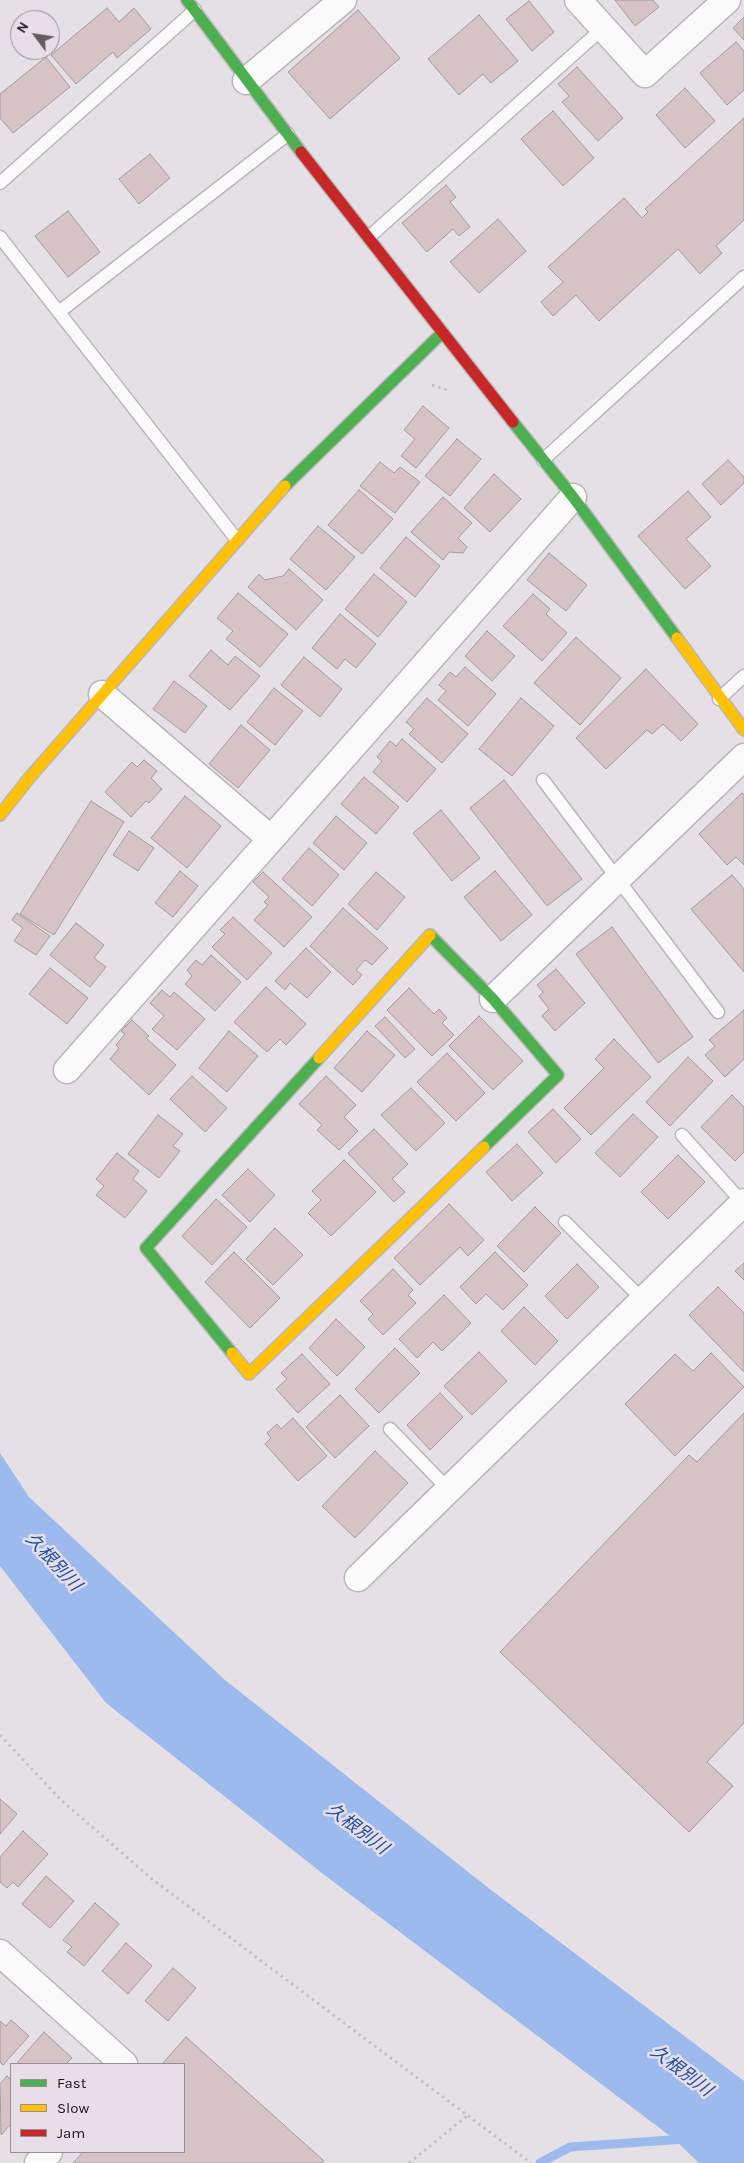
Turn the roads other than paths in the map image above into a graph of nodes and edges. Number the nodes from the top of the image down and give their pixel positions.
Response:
1 (343, 0) edge
2 (578, 0) edge
3 (727, 0) edge
4 (191, 5) edge
5 (604, 28) junction
6 (246, 81) junction
7 (288, 134) junction
8 (0, 183) edge
9 (0, 237) edge
10 (369, 237) junction
11 (744, 277) edge
12 (59, 312) junction
13 (442, 333) junction
14 (543, 460) junction
15 (573, 497) junction
16 (237, 540) junction
17 (744, 676) edge
18 (102, 694) junction
19 (719, 699) junction
20 (744, 730) edge
21 (744, 757) edge
22 (543, 780) dead end
23 (0, 815) edge
24 (271, 839) junction
25 (618, 878) junction
26 (494, 999) junction
27 (718, 1012) dead end
28 (67, 1070) dead end
29 (682, 1135) dead end
30 (744, 1202) edge
31 (566, 1222) dead end
32 (644, 1300) junction
33 (390, 1429) dead end
34 (449, 1490) junction
35 (358, 1578) dead end
36 (0, 1953) edge
37 (123, 2063) edge
38 (48, 2153) edge
39 (38, 2163) edge

1 - 6 street
2 - 5 street
3 - 5 street
4 - 6 street
4 - 8 lane
5 - 10 lane
6 - 7 street
7 - 10 street
7 - 12 lane
9 - 12 lane
10 - 13 street
11 - 14 lane
12 - 16 lane
13 - 14 street
13 - 16 street
14 - 15 street
15 - 19 street
15 - 24 street
16 - 18 street
17 - 19 lane
18 - 23 street
18 - 24 street
19 - 20 street
21 - 25 street
22 - 25 lane
24 - 28 street
25 - 26 street
25 - 27 lane
26 - 26 street
29 - 30 lane
30 - 32 street
31 - 32 lane
32 - 34 street
33 - 34 lane
34 - 35 street
36 - 37 street
38 - 39 street

